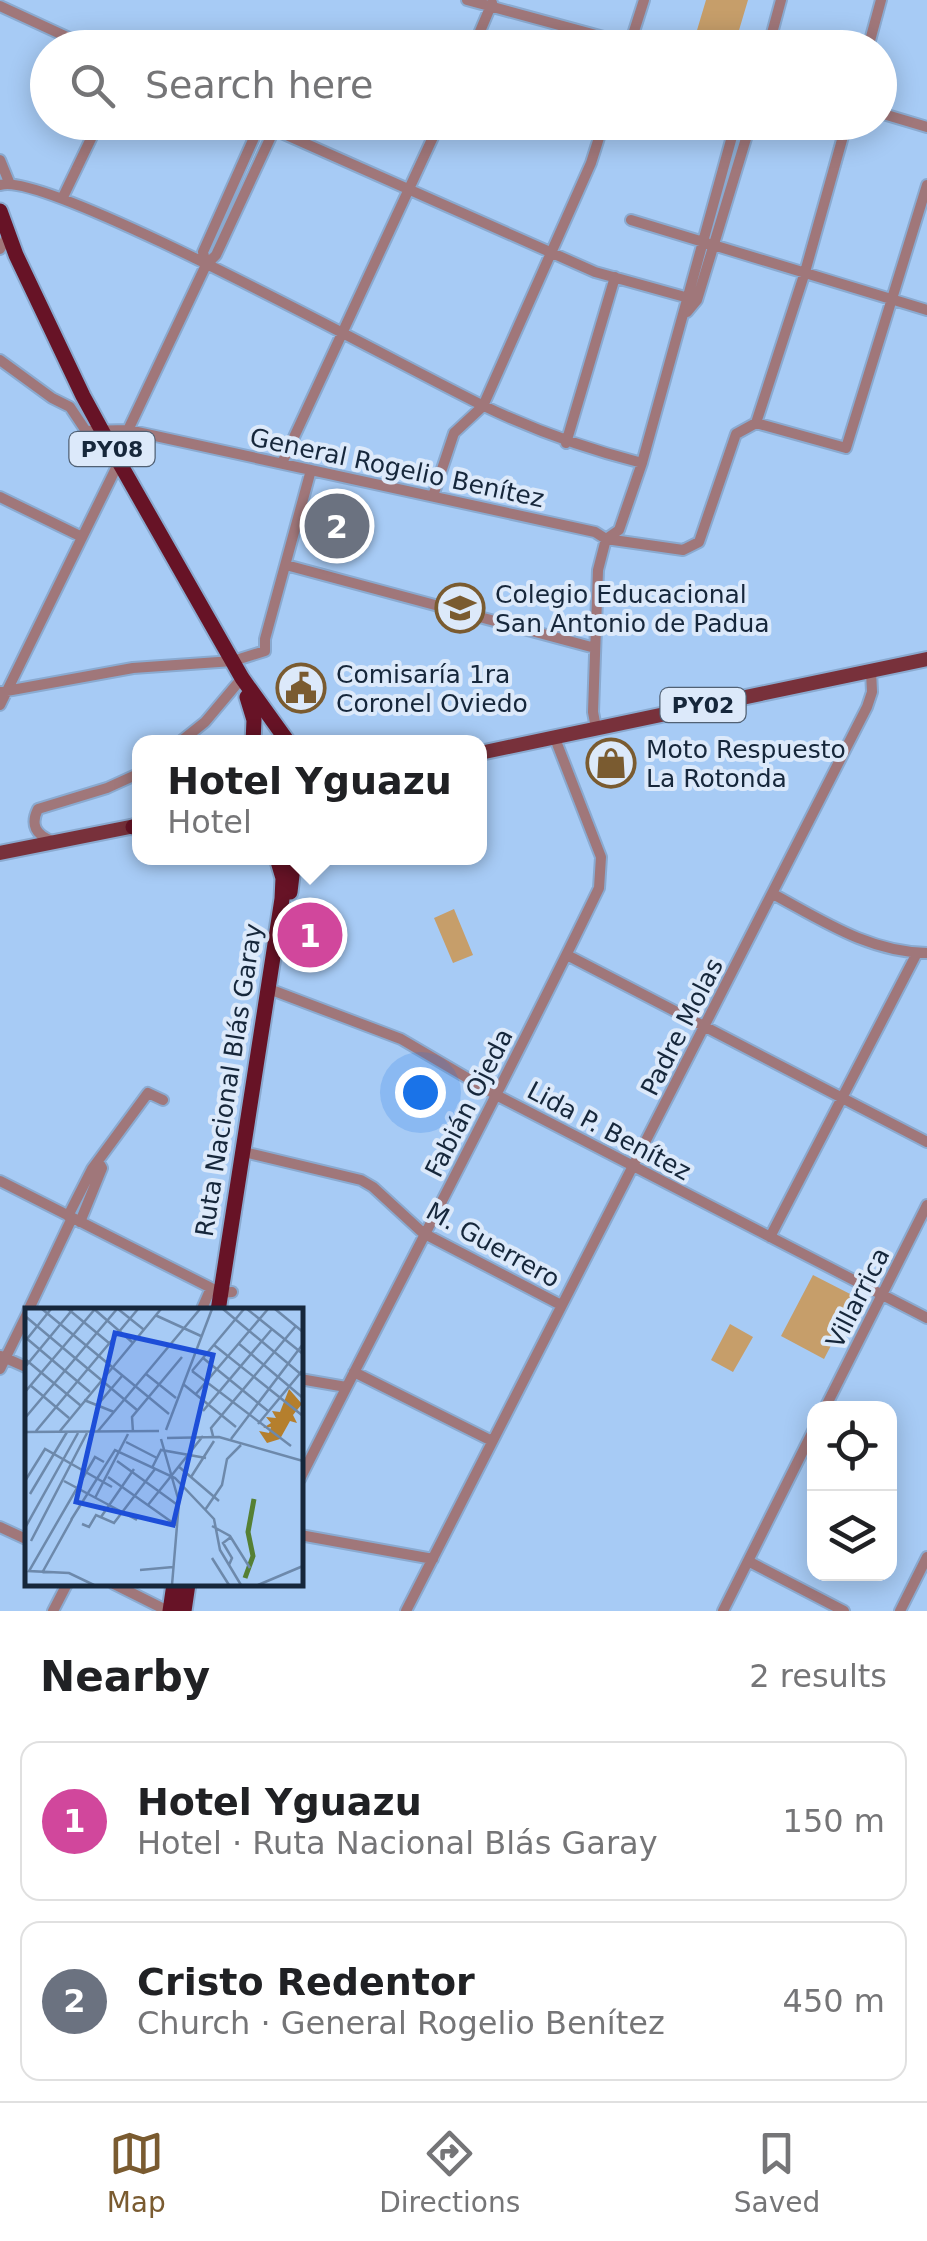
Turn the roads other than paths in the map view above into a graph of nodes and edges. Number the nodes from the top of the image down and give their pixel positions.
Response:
1 (467, 0) edge
2 (644, 0) edge
3 (781, 0) edge
4 (882, 0) edge
5 (492, 3) edge
6 (0, 6) edge
7 (53, 30) edge
8 (481, 30) edge
9 (578, 30) edge
10 (634, 30) edge
11 (773, 30) edge
12 (873, 30) edge
13 (897, 119) edge
14 (927, 127) edge
15 (91, 140) edge
16 (252, 140) edge
17 (269, 140) edge
18 (297, 140) edge
19 (432, 140) edge
20 (598, 140) edge
21 (732, 140) edge
22 (745, 140) edge
23 (842, 140) edge
24 (0, 160) edge
25 (5, 183) edge
26 (927, 185) edge
27 (410, 188) junction
28 (63, 198) junction
29 (0, 211) edge
30 (631, 220) dead end
31 (4, 242) edge
32 (708, 242) junction
33 (552, 252) junction
34 (206, 265) junction
35 (805, 272) junction
36 (615, 278) junction
37 (686, 297) junction
38 (892, 300) junction
39 (927, 310) edge
40 (686, 312) junction
41 (342, 331) junction
42 (0, 360) edge
43 (483, 406) junction
44 (756, 422) junction
45 (101, 428) junction
46 (128, 430) junction
47 (566, 443) junction
48 (119, 462) junction
49 (642, 462) junction
50 (282, 464) junction
51 (311, 470) junction
52 (432, 496) junction
53 (0, 497) edge
54 (82, 537) junction
55 (606, 538) junction
56 (286, 565) junction
57 (596, 648) junction
58 (927, 659) edge
59 (232, 661) junction
60 (871, 671) junction
61 (242, 678) junction
62 (3, 693) edge
63 (0, 705) edge
64 (596, 728) junction
65 (189, 735) edge
66 (253, 735) edge
67 (283, 735) edge
68 (554, 736) junction
69 (487, 750) edge
70 (132, 777) edge
71 (132, 827) edge
72 (53, 841) junction
73 (0, 853) edge
74 (279, 865) edge
75 (293, 865) edge
76 (773, 894) junction
77 (922, 953) edge
78 (567, 955) junction
79 (274, 989) junction
80 (705, 1026) junction
81 (498, 1096) junction
82 (842, 1098) junction
83 (163, 1100) dead end
84 (927, 1142) edge
85 (248, 1153) junction
86 (634, 1167) junction
87 (0, 1182) edge
88 (927, 1206) edge
89 (73, 1219) junction
90 (424, 1233) junction
91 (770, 1237) junction
92 (221, 1291) junction
93 (882, 1295) junction
94 (561, 1305) junction
95 (29, 1308) edge
96 (204, 1308) edge
97 (218, 1308) edge
98 (228, 1308) edge
99 (25, 1317) edge
100 (927, 1318) edge
101 (2, 1361) edge
102 (354, 1372) junction
103 (302, 1379) edge
104 (346, 1387) junction
105 (829, 1401) edge
106 (492, 1441) junction
107 (807, 1444) edge
108 (302, 1475) edge
109 (0, 1527) edge
110 (302, 1535) edge
111 (25, 1539) edge
112 (927, 1557) edge
113 (433, 1559) junction
114 (748, 1561) junction
115 (67, 1586) edge
116 (118, 1586) edge
117 (174, 1586) edge
118 (188, 1586) edge
119 (54, 1611) edge
120 (169, 1611) edge
121 (184, 1611) edge
122 (406, 1611) edge
123 (723, 1611) edge
124 (844, 1611) edge
125 (900, 1611) edge

1 - 5 street
2 - 10 street
3 - 11 street
4 - 12 street
5 - 8 street
5 - 9 street
6 - 7 street
13 - 14 street
15 - 28 street
16 - 34 street
17 - 34 street
18 - 27 street
19 - 27 street
20 - 33 street
21 - 32 street
22 - 32 street
23 - 35 street
24 - 25 street
25 - 28 street
26 - 38 street
27 - 33 street
27 - 41 street
28 - 34 street
29 - 31 highway, PY08
30 - 32 street
31 - 45 highway, PY08
32 - 35 street
32 - 37 street
32 - 40 street
33 - 36 street
33 - 43 street
34 - 41 street
34 - 46 street
35 - 38 street
35 - 44 street
36 - 37 street
36 - 47 street
37 - 40 street
38 - 39 street
38 - 44 street
40 - 49 street
41 - 43 street
41 - 50 street
42 - 45 street
43 - 47 street
43 - 52 street
44 - 55 street, General Rogelio Benítez
45 - 46 street, General Rogelio Benítez
45 - 48 highway, PY08
46 - 48 street
46 - 50 street, General Rogelio Benítez
47 - 49 street
48 - 54 street
48 - 59 highway, PY08
49 - 55 street
50 - 51 street, General Rogelio Benítez
51 - 52 street, General Rogelio Benítez
51 - 56 street
52 - 55 street, General Rogelio Benítez
53 - 54 street
54 - 62 street
55 - 57 street
56 - 57 street
56 - 59 street
57 - 64 street
58 - 60 main road, PY02
59 - 61 highway, PY08
59 - 62 street
60 - 64 main road, PY02
60 - 76 street, Padre Molas
61 - 65 street
61 - 66 highway, PY08
61 - 67 highway, PY08
62 - 63 street
64 - 68 main road, PY02
68 - 69 main road, PY02
68 - 78 street, Fabián Ojeda
70 - 72 street
71 - 72 main road
72 - 73 main road
74 - 79 highway, Ruta Nacional Blás Garay
75 - 79 highway, Ruta Nacional Blás Garay
76 - 77 street
76 - 80 street, Padre Molas
77 - 82 street
78 - 80 street
78 - 81 street, Fabián Ojeda
79 - 81 street, Lida P. Benítez
79 - 85 highway, Ruta Nacional Blás Garay
80 - 82 street
80 - 86 street, Padre Molas
81 - 86 street, Lida P. Benítez
81 - 90 street, Fabián Ojeda
82 - 84 street
82 - 91 street
83 - 89 street
85 - 90 street, M. Guerrero
85 - 92 highway, Ruta Nacional Blás Garay
86 - 91 street, Lida P. Benítez
86 - 94 street, Padre Molas
87 - 89 street
88 - 93 street, Villarrica
89 - 92 street
89 - 95 street
90 - 94 street, M. Guerrero
90 - 102 street, Fabián Ojeda
91 - 93 street, Lida P. Benítez
92 - 96 street
92 - 97 highway, Ruta Nacional Blás Garay
92 - 98 highway, Ruta Nacional Blás Garay
93 - 100 street, Lida P. Benítez
93 - 105 street, Villarrica
94 - 106 street, Padre Molas
99 - 101 street
102 - 104 street, Fabián Ojeda
102 - 106 street
103 - 104 street
104 - 108 street, Fabián Ojeda
106 - 113 street, Padre Molas
107 - 114 street
109 - 111 street
110 - 113 street
112 - 125 street
113 - 122 street, Padre Molas
114 - 123 street
114 - 124 street
115 - 119 street
116 - 120 street
117 - 120 highway
118 - 121 highway

